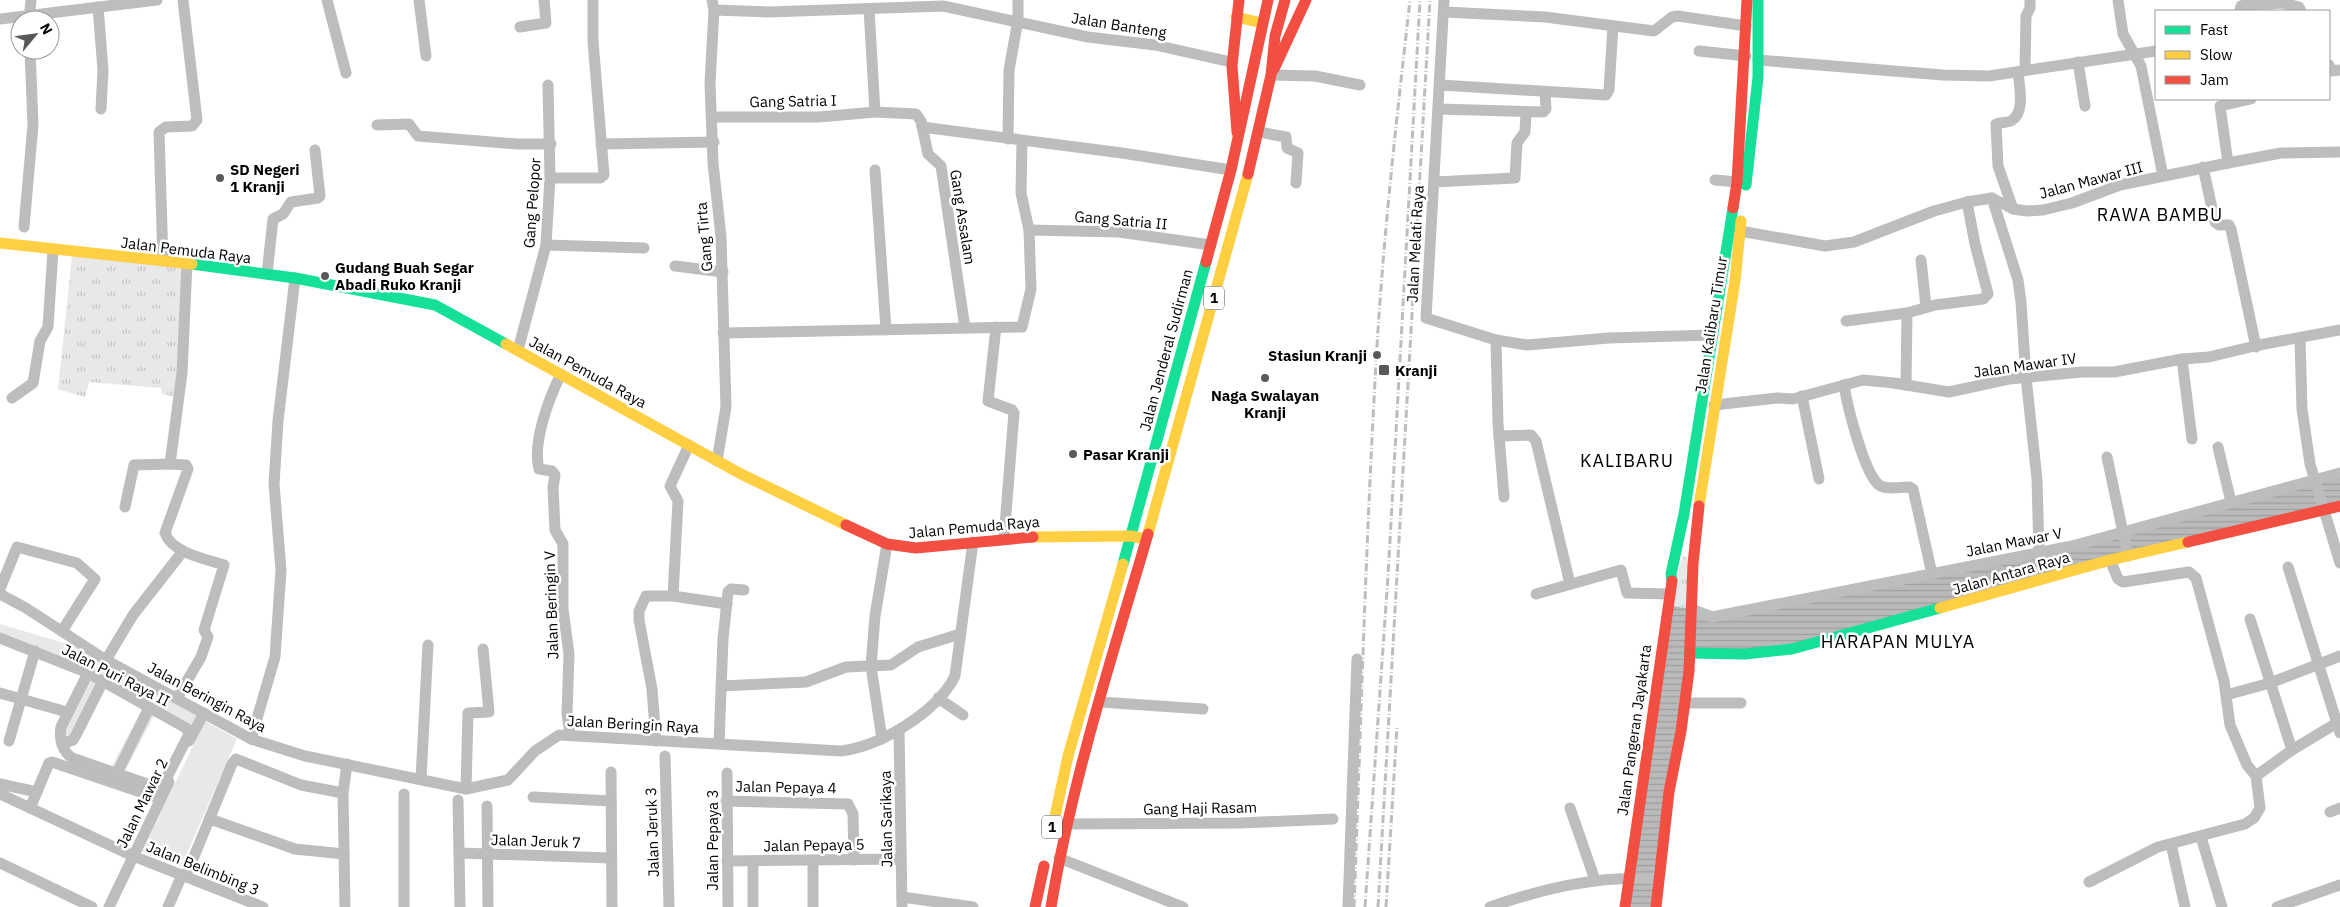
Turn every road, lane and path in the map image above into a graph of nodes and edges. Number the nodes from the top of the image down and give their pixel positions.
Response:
1 (157, 0) edge
2 (183, 0) edge
3 (327, 0) edge
4 (419, 0) edge
5 (544, 0) edge
6 (593, 0) edge
7 (1018, 0) edge
8 (1239, 0) edge
9 (1268, 0) edge
10 (1285, 0) edge
11 (1306, 0) edge
12 (1444, 0) edge
13 (1747, 0) edge
14 (1758, 0) edge
15 (2030, 0) edge
16 (2118, 0) edge
17 (2283, 2) edge
18 (943, 3) edge
19 (713, 5) edge
20 (769, 6) edge
21 (98, 7) junction
22 (868, 9) junction
23 (2240, 10) edge
24 (2300, 10) edge
25 (1444, 12) junction
26 (60, 13) edge
27 (1236, 17) junction
28 (1018, 20) junction
29 (1262, 23) junction
30 (1612, 26) junction
31 (1746, 26) junction
32 (520, 27) dead end
33 (1699, 51) dead end
34 (2155, 51) edge
35 (2134, 54) junction
36 (426, 56) dead end
37 (1746, 56) junction
38 (30, 60) edge
39 (1758, 60) junction
40 (1232, 62) junction
41 (2078, 62) junction
42 (2330, 67) edge
43 (2022, 70) junction
44 (2340, 70) edge
45 (346, 73) dead end
46 (1271, 75) junction
47 (548, 85) dead end
48 (1360, 85) dead end
49 (1440, 85) junction
50 (1545, 92) junction
51 (2247, 100) edge
52 (2085, 106) dead end
53 (100, 109) dead end
54 (1438, 109) junction
55 (875, 112) junction
56 (1526, 113) junction
57 (712, 117) junction
58 (377, 125) dead end
59 (922, 127) junction
60 (1238, 132) junction
61 (1258, 132) junction
62 (1008, 139) junction
63 (1022, 141) junction
64 (714, 142) junction
65 (551, 144) junction
66 (601, 144) junction
67 (315, 150) dead end
68 (2340, 152) edge
69 (2228, 162) junction
70 (2203, 168) junction
71 (875, 170) dead end
72 (1231, 170) junction
73 (2163, 176) junction
74 (550, 178) junction
75 (1715, 180) dead end
76 (1434, 182) junction
77 (1737, 182) junction
78 (1296, 183) dead end
79 (1992, 198) junction
80 (1968, 202) junction
81 (2013, 208) junction
82 (24, 227) dead end
83 (1029, 230) junction
84 (1740, 231) junction
85 (0, 243) edge
86 (546, 245) junction
87 (1211, 245) junction
88 (644, 248) dead end
89 (53, 250) junction
90 (1922, 260) dead end
91 (163, 261) junction
92 (187, 263) junction
93 (675, 266) dead end
94 (722, 272) junction
95 (267, 274) junction
96 (294, 278) junction
97 (1926, 308) junction
98 (1907, 313) junction
99 (1846, 321) dead end
100 (996, 327) junction
101 (965, 328) junction
102 (886, 330) junction
103 (2340, 330) edge
104 (723, 333) junction
105 (1713, 335) junction
106 (2300, 339) junction
107 (1496, 340) junction
108 (2256, 347) junction
109 (518, 350) junction
110 (2182, 359) junction
111 (561, 374) junction
112 (2026, 377) junction
113 (1844, 385) junction
114 (1906, 385) junction
115 (1802, 396) junction
116 (12, 398) dead end
117 (1714, 405) junction
118 (1499, 436) junction
119 (2192, 439) dead end
120 (689, 445) junction
121 (2218, 446) dead end
122 (2107, 457) dead end
123 (717, 461) junction
124 (170, 464) junction
125 (2340, 473) edge
126 (1819, 479) dead end
127 (2315, 479) junction
128 (1504, 496) dead end
129 (2231, 502) junction
130 (2340, 506) edge
131 (125, 507) dead end
132 (2324, 510) junction
133 (1684, 514) junction
134 (1697, 521) junction
135 (2122, 532) junction
136 (1131, 536) junction
137 (1004, 538) junction
138 (1145, 539) junction
139 (974, 542) junction
140 (887, 544) junction
141 (183, 550) junction
142 (2127, 552) junction
143 (2039, 553) junction
144 (1675, 557) junction
145 (2110, 560) junction
146 (2340, 563) edge
147 (1693, 564) junction
148 (2288, 567) dead end
149 (1932, 574) junction
150 (1570, 584) junction
151 (0, 589) edge
152 (744, 590) dead end
153 (0, 594) edge
154 (1536, 594) dead end
155 (1670, 594) junction
156 (674, 596) junction
157 (727, 604) junction
158 (1691, 608) junction
159 (2250, 619) dead end
160 (62, 631) junction
161 (960, 634) junction
162 (0, 638) edge
163 (428, 645) dead end
164 (483, 649) dead end
165 (35, 651) junction
166 (1689, 653) junction
167 (2340, 656) edge
168 (1357, 659) dead end
169 (106, 660) junction
170 (2317, 664) junction
171 (871, 666) junction
172 (88, 674) junction
173 (103, 681) junction
174 (2270, 682) junction
175 (721, 686) junction
176 (0, 693) edge
177 (2226, 695) junction
178 (20, 698) junction
179 (177, 698) junction
180 (938, 698) junction
181 (1100, 702) junction
182 (1684, 703) junction
183 (1742, 703) dead end
184 (149, 708) junction
185 (1203, 709) dead end
186 (67, 712) junction
187 (204, 713) junction
188 (963, 715) dead end
189 (2339, 726) edge
190 (899, 732) junction
191 (570, 734) junction
192 (882, 738) junction
193 (251, 739) junction
194 (9, 741) dead end
195 (656, 741) junction
196 (719, 743) junction
197 (62, 744) junction
198 (2292, 750) junction
199 (665, 756) dead end
200 (346, 771) junction
201 (611, 772) dead end
202 (118, 773) junction
203 (727, 773) dead end
204 (2256, 776) junction
205 (421, 779) junction
206 (0, 784) edge
207 (466, 789) junction
208 (37, 792) junction
209 (343, 793) junction
210 (0, 794) edge
211 (404, 794) dead end
212 (533, 798) dead end
213 (161, 799) junction
214 (458, 800) dead end
215 (611, 801) junction
216 (726, 801) junction
217 (487, 806) dead end
218 (30, 808) junction
219 (1570, 808) dead end
220 (210, 819) junction
221 (1333, 819) dead end
222 (1068, 824) junction
223 (1052, 830) dead end
224 (2201, 836) junction
225 (2171, 844) junction
226 (459, 853) junction
227 (344, 854) junction
228 (486, 854) junction
229 (133, 856) junction
230 (611, 858) junction
231 (1046, 858) dead end
232 (1059, 858) junction
233 (901, 859) junction
234 (813, 860) junction
235 (854, 860) junction
236 (727, 861) junction
237 (753, 861) junction
238 (0, 863) edge
239 (184, 875) junction
240 (1630, 877) junction
241 (1658, 879) junction
242 (1595, 880) junction
243 (2089, 882) dead end
244 (2340, 885) edge
245 (235, 896) junction
246 (902, 902) edge
247 (92, 907) edge
248 (109, 907) edge
249 (168, 907) edge
250 (230, 907) edge
251 (263, 907) edge
252 (345, 907) edge
253 (404, 907) edge
254 (460, 907) edge
255 (488, 907) edge
256 (612, 907) edge
257 (670, 907) edge
258 (728, 907) edge
259 (753, 907) edge
260 (813, 907) edge
261 (973, 907) edge
262 (1035, 907) edge
263 (1050, 907) edge
264 (1183, 907) edge
265 (1348, 907) edge
266 (1490, 907) edge
267 (1625, 907) edge
268 (1656, 907) edge
269 (2185, 907) edge
270 (2222, 907) edge
271 (2277, 907) edge

1 - 21 street
2 - 91 street
3 - 45 street
4 - 36 street
5 - 32 street
6 - 66 street
7 - 28 street
8 - 27 main road, Jalan Jenderal Sudirman
9 - 29 main road, 1
10 - 46 main road, Jalan Jenderal Sudirman / 1
11 - 46 main road, Jalan Jenderal Sudirman
12 - 25 street, Jalan Melati Raya
13 - 31 main road, Jalan Kalibaru Timur
14 - 39 main road, Jalan Kalibaru Timur
15 - 43 street
16 - 35 street
17 - 23 street
17 - 24 street
18 - 22 street, Jalan Banteng
18 - 28 street, Jalan Banteng
19 - 20 street, Jalan Banteng
19 - 57 street, Gang Tirta
20 - 22 street, Jalan Banteng
21 - 26 street
21 - 53 street
22 - 55 street
25 - 30 street
25 - 49 street, Jalan Melati Raya
27 - 29 main road
27 - 40 main road, Jalan Jenderal Sudirman
28 - 40 street, Jalan Banteng
28 - 62 street
29 - 60 main road, 1
30 - 31 street
30 - 50 street
31 - 37 main road, Jalan Kalibaru Timur
33 - 37 street
34 - 35 street
35 - 41 street
35 - 73 street
37 - 77 main road, Jalan Kalibaru Timur
38 - 82 street
39 - 43 street
39 - 84 main road, Jalan Kalibaru Timur
40 - 60 main road, Jalan Jenderal Sudirman
41 - 43 street
41 - 52 street
42 - 44 street
43 - 81 street
46 - 48 street
46 - 61 main road, Jalan Jenderal Sudirman / 1
47 - 65 street, Gang Pelopor
49 - 50 street
49 - 54 street, Jalan Melati Raya
50 - 56 street
51 - 69 street
54 - 56 street
54 - 76 street, Jalan Melati Raya
55 - 57 street, Gang Satria I
55 - 59 street
56 - 76 street
57 - 64 street, Gang Tirta
58 - 65 street
59 - 62 street
59 - 101 street, Gang Assalam
60 - 72 main road, Jalan Jenderal Sudirman / 1
61 - 78 street
61 - 138 main road, Jalan Jenderal Sudirman / 1
62 - 63 street
63 - 72 street
63 - 83 street
64 - 66 street
64 - 94 street, Gang Tirta
65 - 74 street, Gang Pelopor
66 - 74 street
67 - 95 street
68 - 69 street, Jalan Mawar III
69 - 70 street, Jalan Mawar III
70 - 73 street, Jalan Mawar III
70 - 108 street
71 - 102 street
72 - 87 main road, Jalan Jenderal Sudirman / 1
73 - 81 street, Jalan Mawar III
74 - 86 street, Gang Pelopor
75 - 77 street
76 - 107 street, Jalan Melati Raya
77 - 105 main road, Jalan Kalibaru Timur
79 - 80 street
79 - 81 street, Jalan Mawar III
79 - 112 street
80 - 84 street
80 - 97 street
83 - 87 street, Gang Satria II
83 - 100 street
84 - 117 main road, Jalan Kalibaru Timur
85 - 89 main road, Jalan Pemuda Raya
86 - 88 street
86 - 109 street, Gang Pelopor
87 - 136 main road, Jalan Jenderal Sudirman / 1
89 - 91 main road, Jalan Pemuda Raya
89 - 116 street
90 - 97 street
91 - 92 main road, Jalan Pemuda Raya
92 - 95 main road, Jalan Pemuda Raya
92 - 124 street
93 - 94 street
94 - 104 street, Gang Tirta
95 - 96 main road, Jalan Pemuda Raya
96 - 109 main road, Jalan Pemuda Raya
96 - 193 street
97 - 98 street
98 - 99 street
98 - 114 street
100 - 101 street
100 - 137 street
101 - 102 street
102 - 104 street
103 - 106 street, Jalan Mawar IV
104 - 123 street, Gang Tirta
105 - 107 street, Jalan Melati Raya
105 - 133 main road, Jalan Kalibaru Timur
106 - 108 street, Jalan Mawar IV
106 - 127 street
107 - 118 street
108 - 110 street, Jalan Mawar IV
109 - 111 main road, Jalan Pemuda Raya
110 - 112 street, Jalan Mawar IV
110 - 119 street
111 - 120 main road, Jalan Pemuda Raya
111 - 191 street, Jalan Beringin V
112 - 114 street, Jalan Mawar IV
112 - 143 street
113 - 114 street, Jalan Mawar IV
113 - 115 street, Jalan Mawar IV
113 - 149 street
115 - 117 street, Jalan Mawar IV
115 - 126 street
117 - 134 main road, Jalan Kalibaru Timur
118 - 128 street
118 - 150 street
120 - 123 main road, Jalan Pemuda Raya
120 - 156 street
121 - 129 street
122 - 135 street
123 - 140 main road, Jalan Pemuda Raya
124 - 131 street
124 - 141 street
125 - 127 street, Jalan Mawar V
127 - 129 street, Jalan Mawar V
127 - 132 street
129 - 135 street, Jalan Mawar V
130 - 132 main road, Jalan Antara Raya
132 - 142 main road, Jalan Antara Raya
132 - 146 street
133 - 134 main road
133 - 144 main road, Jalan Kalibaru Timur
134 - 147 main road, Jalan Kalibaru Timur
135 - 142 street
135 - 143 street, Jalan Mawar V
136 - 137 main road, Jalan Pemuda Raya
136 - 138 main road, Jalan Pemuda Raya
136 - 223 main road, Jalan Jenderal Sudirman / 1
137 - 139 main road, Jalan Pemuda Raya
138 - 181 main road, Jalan Jenderal Sudirman / 1
139 - 140 main road, Jalan Pemuda Raya
139 - 161 street, Jalan Beringin Raya
140 - 171 street
141 - 169 street
141 - 179 street
142 - 145 main road, Jalan Antara Raya
143 - 149 street, Jalan Mawar V
144 - 147 main road
144 - 155 main road, Jalan Pangeran Jayakarta
145 - 166 main road, Jalan Antara Raya
145 - 177 street
147 - 158 main road, Jalan Kalibaru Timur
148 - 170 street
149 - 158 street, Jalan Mawar V
150 - 154 street
150 - 155 street
151 - 160 street
152 - 157 street
153 - 160 street, Jalan Beringin Raya
155 - 240 main road, Jalan Pangeran Jayakarta
156 - 157 street
156 - 195 street
157 - 175 street
158 - 166 main road, Jalan Kalibaru Timur
159 - 174 street
160 - 169 street, Jalan Beringin Raya
161 - 171 street
161 - 180 street, Jalan Beringin Raya
162 - 165 street, Jalan Puri Raya II
163 - 205 street
164 - 207 street
165 - 172 street, Jalan Puri Raya II
165 - 178 street
166 - 182 main road
167 - 170 street
168 - 265 street
169 - 179 street, Jalan Beringin Raya
170 - 174 street
170 - 189 street
171 - 175 street
171 - 192 street
172 - 173 street, Jalan Puri Raya II
172 - 186 street
173 - 184 street, Jalan Puri Raya II
173 - 197 street
174 - 177 street
174 - 198 street
175 - 196 street
176 - 178 street
177 - 204 street
178 - 186 street
178 - 194 street
179 - 187 street, Jalan Beringin Raya
180 - 188 street
180 - 190 street, Jalan Beringin Raya
181 - 185 street
181 - 222 main road, Jalan Jenderal Sudirman / 1
182 - 183 street
182 - 241 main road
184 - 202 street
184 - 202 street, Jalan Puri Raya II
186 - 197 street
187 - 193 street, Jalan Beringin Raya
187 - 213 street, Jalan Mawar 2
189 - 198 street
190 - 192 street, Jalan Beringin Raya
190 - 233 street, Jalan Sarikaya
191 - 195 street, Jalan Beringin Raya
191 - 207 street, Jalan Beringin Raya
192 - 196 street, Jalan Beringin Raya
193 - 200 street, Jalan Beringin Raya
195 - 196 street, Jalan Beringin Raya
197 - 202 street
198 - 204 street
199 - 257 street, Jalan Jeruk 3
200 - 205 street, Jalan Beringin Raya
200 - 209 street
201 - 215 street
203 - 216 street, Jalan Pepaya 3
204 - 224 street
205 - 207 street, Jalan Beringin Raya
206 - 208 street
208 - 213 street
208 - 218 street
209 - 220 street
209 - 227 street
210 - 218 street
211 - 253 street
212 - 215 street
213 - 229 street, Jalan Mawar 2
214 - 226 street
215 - 230 street
216 - 235 street, Jalan Pepaya 4
216 - 236 street, Jalan Pepaya 3
217 - 228 street
218 - 229 street
219 - 242 street
220 - 227 street
220 - 239 street
221 - 222 street, Gang Haji Rasam
222 - 232 main road, Jalan Jenderal Sudirman / 1
224 - 225 street
224 - 270 street
225 - 243 street
225 - 269 street
226 - 228 street, Jalan Jeruk 7
226 - 254 street
227 - 252 street
228 - 230 street, Jalan Jeruk 7
228 - 255 street
229 - 239 street, Jalan Belimbing 3
229 - 248 street, Jalan Mawar 2
230 - 256 street
231 - 262 main road, 1
232 - 263 main road, Jalan Jenderal Sudirman / 1
232 - 264 street
233 - 235 street, Jalan Pepaya 5
233 - 246 street, Jalan Sarikaya
234 - 235 street, Jalan Pepaya 5
234 - 237 street, Jalan Pepaya 5
234 - 260 street
236 - 237 street, Jalan Pepaya 5
236 - 258 street, Jalan Pepaya 3
237 - 259 street
238 - 247 street
239 - 245 street, Jalan Belimbing 3
239 - 249 street
240 - 241 street
240 - 242 street
240 - 267 main road, Jalan Pangeran Jayakarta
241 - 268 main road
242 - 266 street
244 - 271 street
245 - 250 street
245 - 251 street, Jalan Belimbing 3
246 - 261 street

